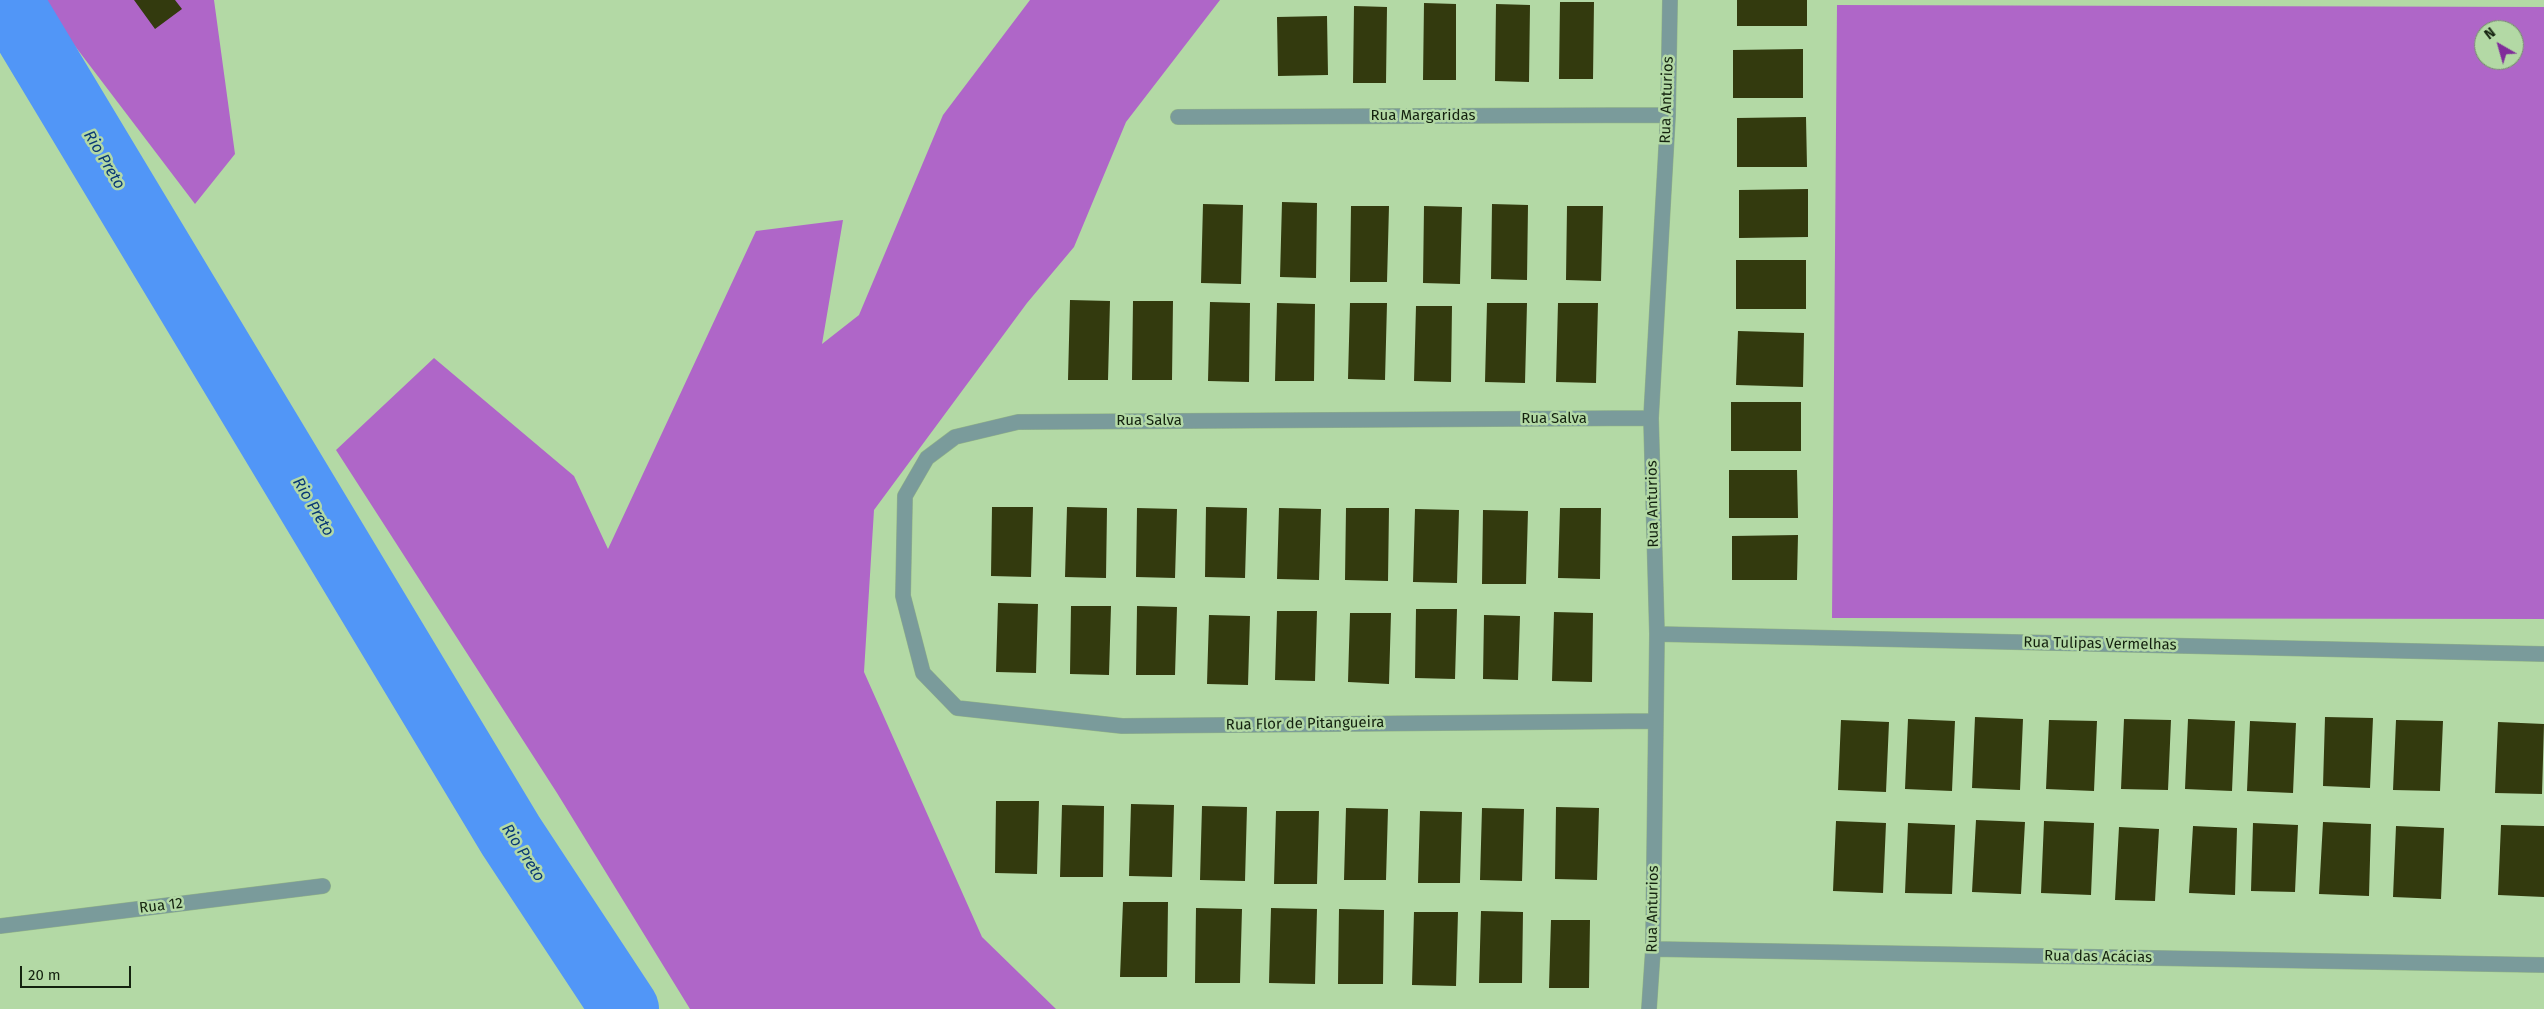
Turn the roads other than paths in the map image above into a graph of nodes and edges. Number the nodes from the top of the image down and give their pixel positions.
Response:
1 (1670, 0) edge
2 (1668, 115) junction
3 (1178, 117) dead end
4 (1651, 418) junction
5 (1657, 634) junction
6 (2544, 654) edge
7 (957, 708) joint
8 (1655, 721) junction
9 (323, 886) dead end
10 (0, 926) edge
11 (1653, 949) junction
12 (2544, 965) edge
13 (1650, 1009) edge

1 - 2 street, Rua Anturios
2 - 3 street, Rua Margaridas
2 - 4 street, Rua Anturios
4 - 5 street, Rua Anturios
4 - 7 street, Rua Salva
5 - 6 street, Rua Tulipas Vermelhas
5 - 8 street, Rua Anturios
7 - 8 street, Rua Flor de Pitangueira
8 - 11 street, Rua Anturios
9 - 10 street, Rua 12
11 - 12 street, Rua das Acácias
11 - 13 street, Rua Anturios

